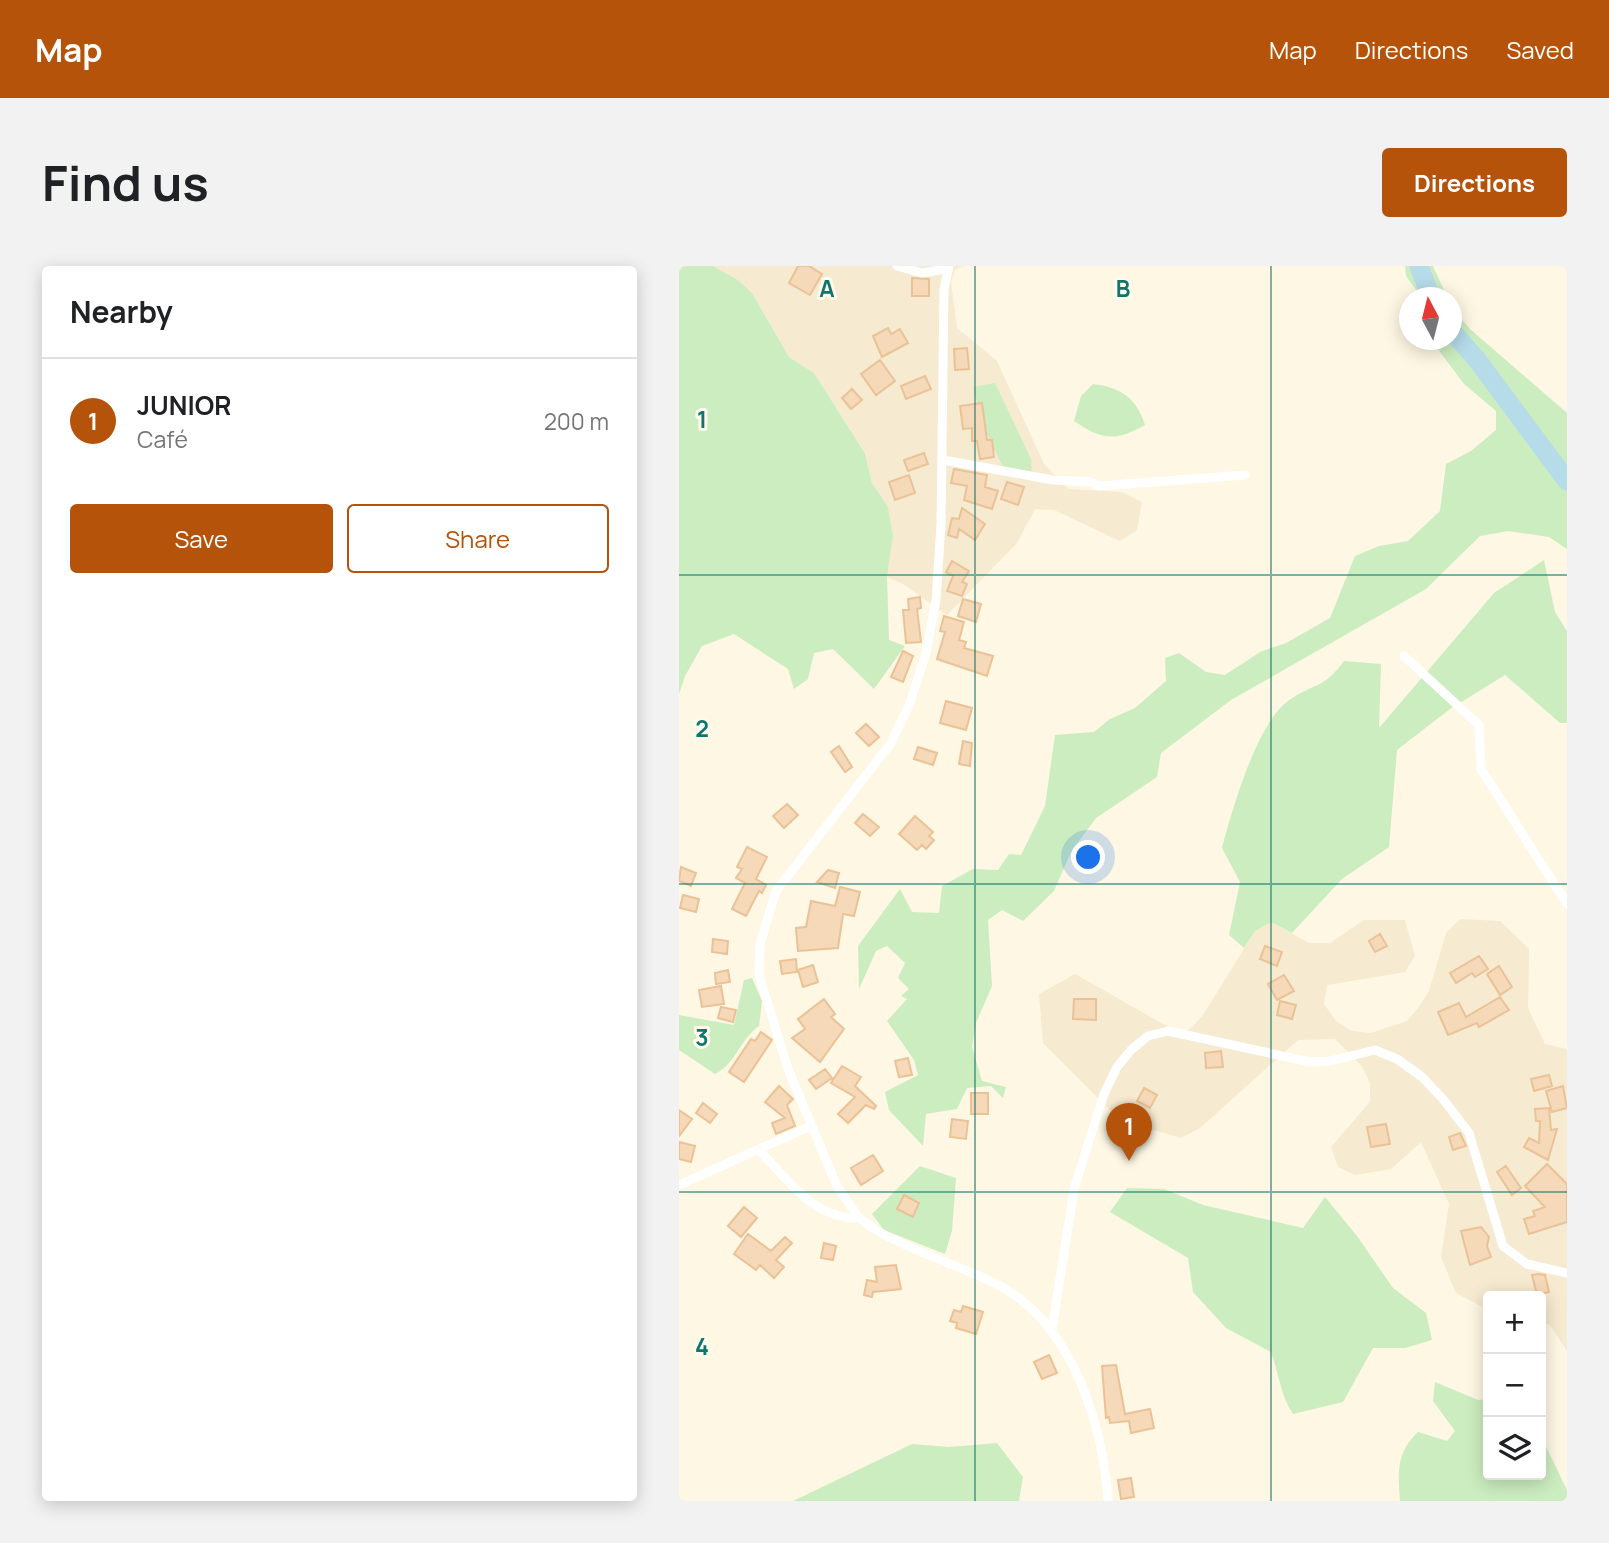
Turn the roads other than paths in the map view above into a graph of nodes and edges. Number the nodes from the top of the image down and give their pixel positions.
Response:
1 (897, 266) edge
2 (947, 267) edge
3 (943, 460) junction
4 (1245, 475) dead end
5 (1404, 656) dead end
6 (1567, 904) edge
7 (811, 1126) junction
8 (760, 1151) junction
9 (679, 1185) edge
10 (859, 1217) junction
11 (1567, 1273) edge
12 (1052, 1330) junction
13 (1108, 1501) edge

1 - 2 street
2 - 3 street
3 - 4 street
3 - 7 street
5 - 6 street
7 - 8 street
7 - 10 street
8 - 9 street
8 - 10 street
10 - 12 street
11 - 12 street
12 - 13 street

